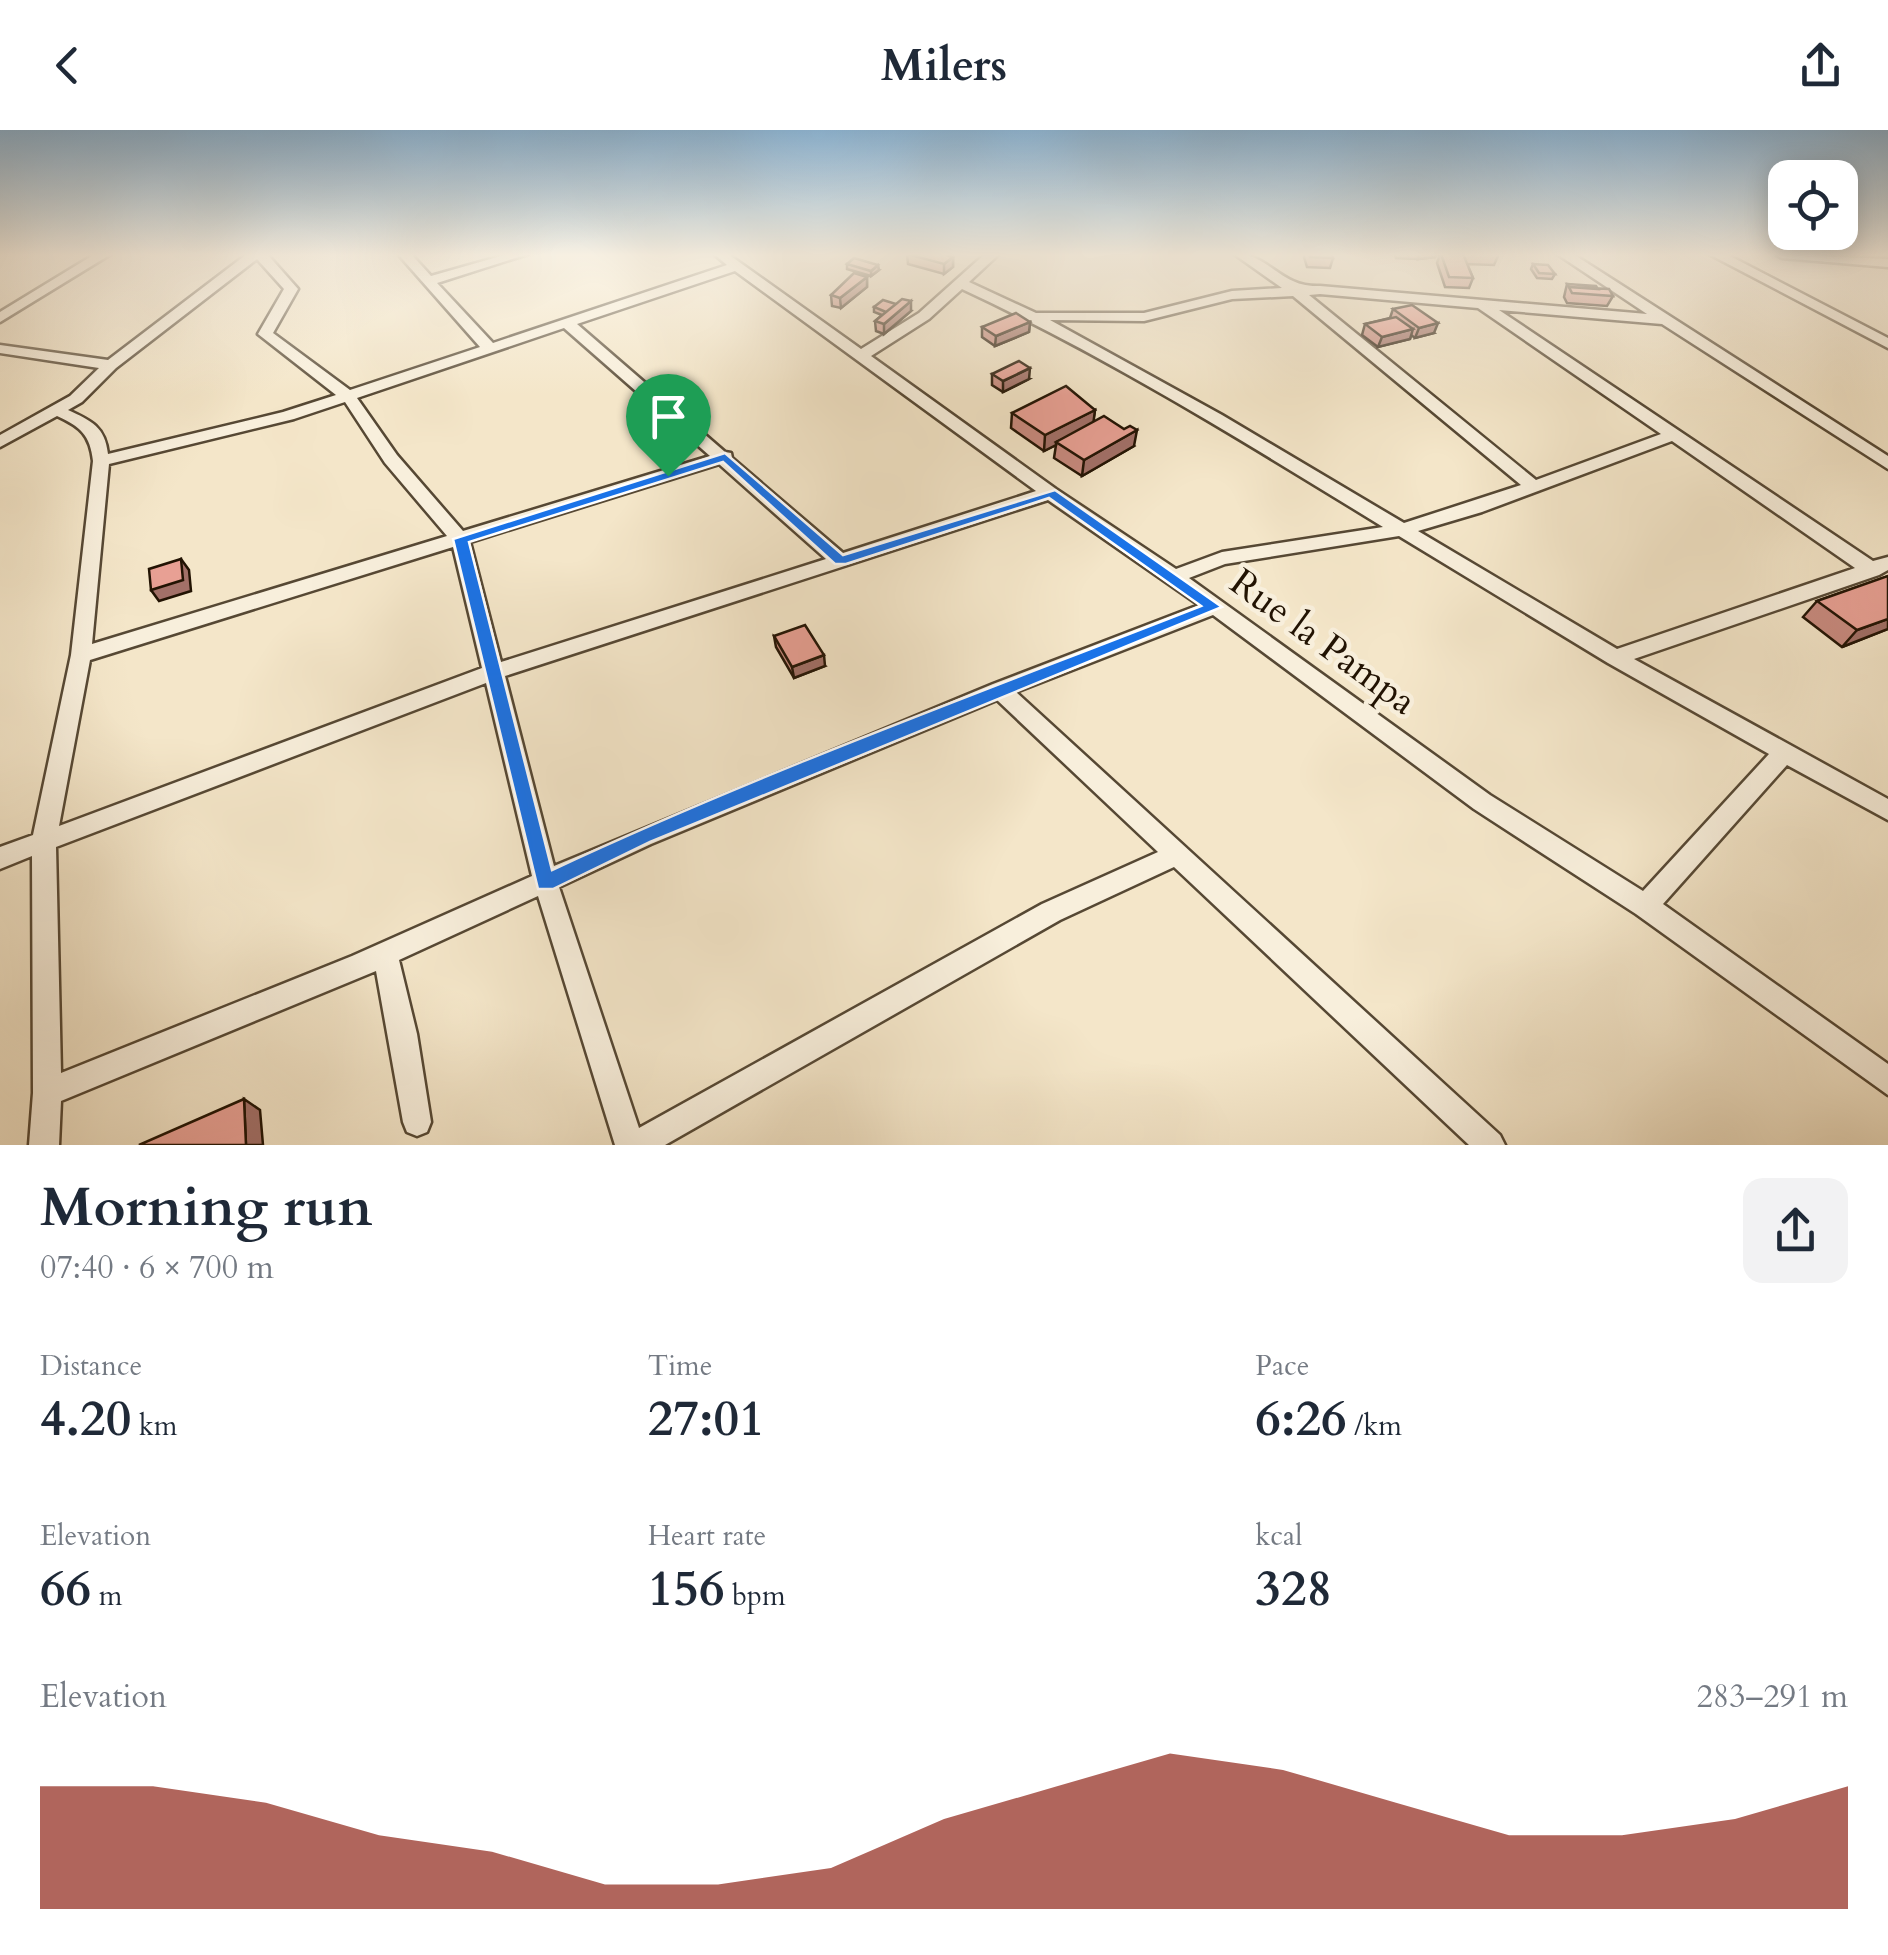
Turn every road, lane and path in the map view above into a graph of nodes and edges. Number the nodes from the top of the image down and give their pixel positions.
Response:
1 (27, 301) edge
2 (195, 301) edge
3 (285, 301) edge
4 (450, 301) edge
5 (625, 301) edge
6 (785, 301) edge
7 (940, 301) edge
8 (1000, 301) edge
9 (1203, 301) edge
10 (1308, 301) edge
11 (1441, 301) edge
12 (1637, 301) edge
13 (1807, 301) edge
14 (1482, 304) junction
15 (1032, 316) junction
16 (0, 318) edge
17 (1666, 320) junction
18 (568, 324) junction
19 (1887, 343) edge
20 (0, 349) edge
21 (491, 350) junction
22 (861, 356) junction
23 (111, 365) junction
24 (349, 397) junction
25 (58, 412) junction
26 (1671, 436) junction
27 (0, 442) edge
28 (725, 457) junction
29 (1883, 457) edge
30 (101, 462) junction
31 (1531, 485) junction
32 (1050, 493) junction
33 (1401, 530) junction
34 (460, 539) junction
35 (840, 561) junction
36 (1880, 567) edge
37 (1174, 577) junction
38 (1214, 607) junction
39 (81, 656) junction
40 (1614, 658) junction
41 (491, 674) junction
42 (1000, 690) junction
43 (1785, 752) junction
44 (1888, 810) edge
45 (44, 841) junction
46 (1178, 854) junction
47 (0, 858) edge
48 (546, 883) junction
49 (1645, 906) junction
50 (384, 955) junction
51 (1888, 1081) edge
52 (47, 1093) junction
53 (417, 1122) dead end
54 (44, 1145) edge
55 (633, 1145) edge
56 (1490, 1145) edge

1 - 16 street
2 - 23 street
3 - 24 street
4 - 21 street
5 - 18 street
6 - 22 street, Rue la Pampa
7 - 22 street
8 - 15 street
9 - 15 street
10 - 31 street
11 - 14 street
12 - 17 street
13 - 19 street
14 - 17 street
14 - 26 street
15 - 33 street
17 - 29 street
18 - 21 street
18 - 28 street
20 - 23 street
21 - 24 street
22 - 32 street, Rue la Pampa
23 - 25 street
24 - 30 street
24 - 34 street
25 - 27 street
25 - 30 street
26 - 31 street
26 - 36 street
28 - 34 street
28 - 35 street
30 - 39 street
31 - 33 street
32 - 35 street
32 - 37 street, Rue la Pampa
33 - 37 street
33 - 40 street
34 - 39 street
34 - 41 street
35 - 41 street
36 - 40 street
37 - 38 street, Rue la Pampa
38 - 42 street
38 - 49 street, Rue la Pampa
39 - 45 street
40 - 43 street
41 - 45 street
41 - 48 street
42 - 46 street
42 - 48 street
43 - 44 street
43 - 49 street
45 - 47 street
45 - 52 street
46 - 55 street
46 - 56 street
48 - 50 street
48 - 55 street
49 - 51 street, Rue la Pampa
50 - 52 street
50 - 53 street
52 - 54 street

